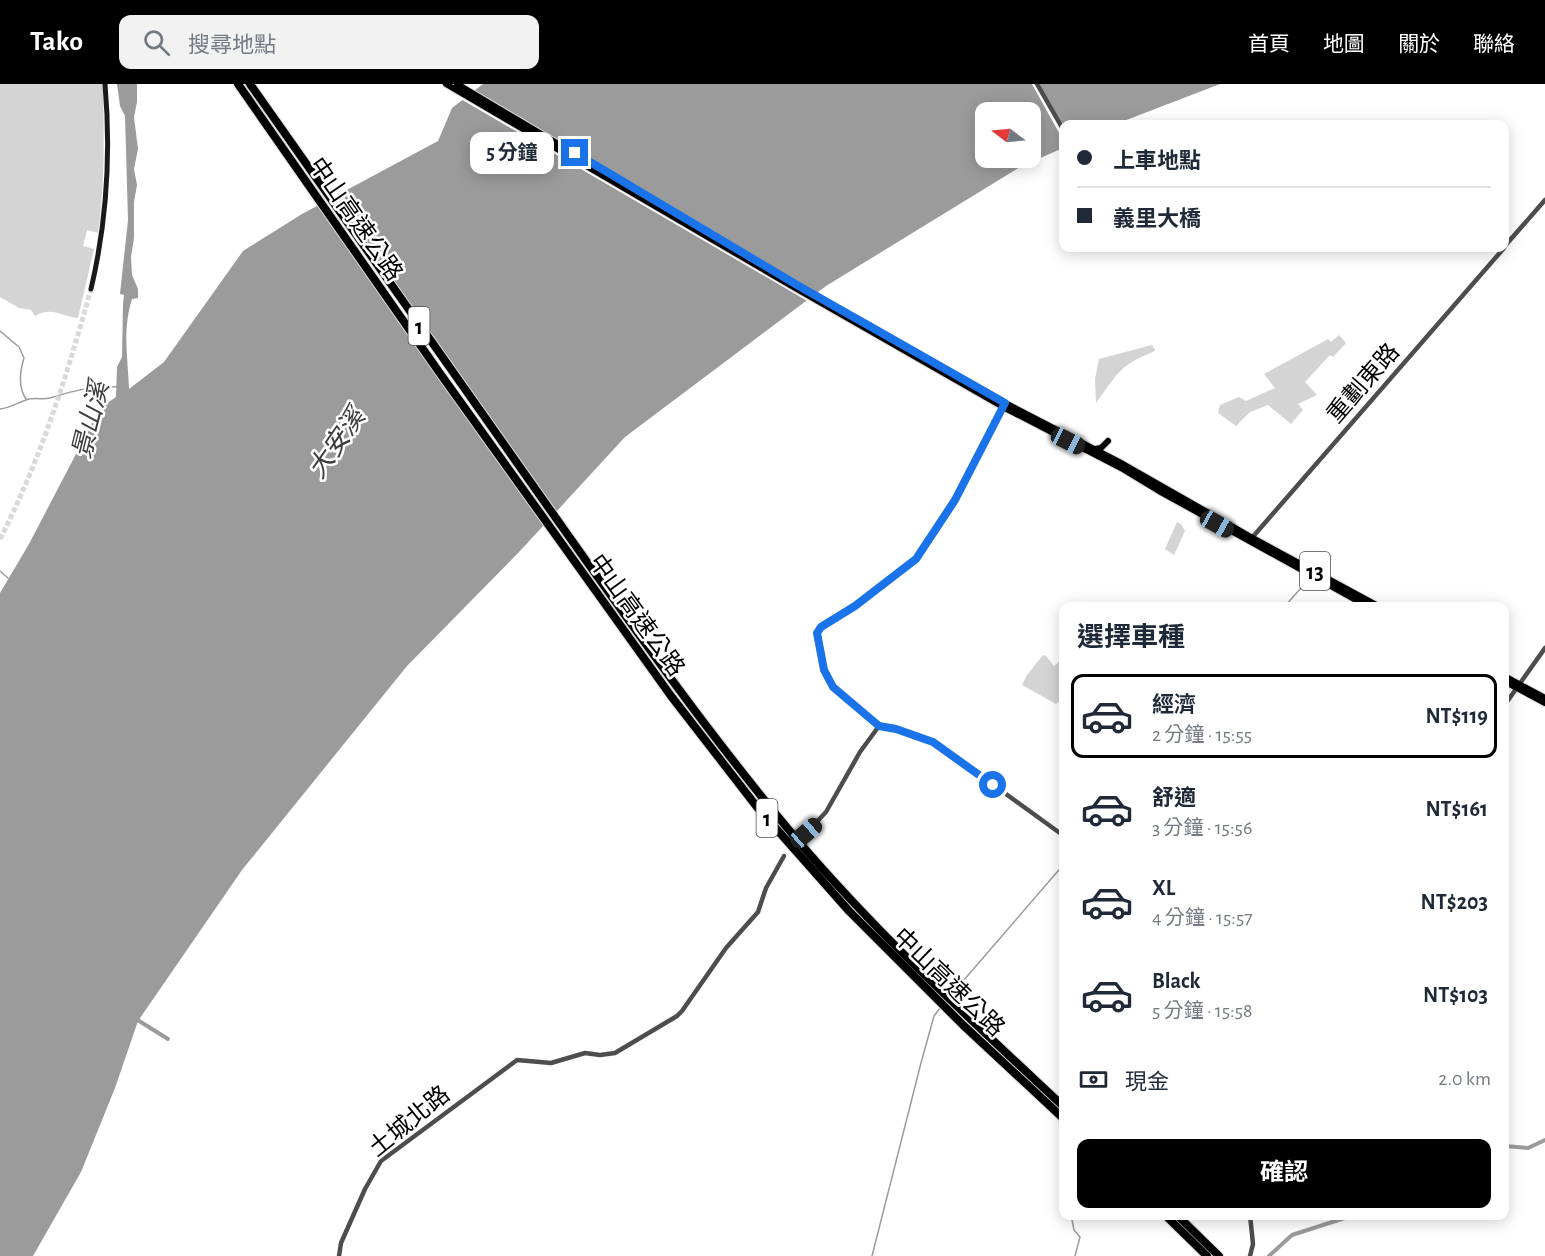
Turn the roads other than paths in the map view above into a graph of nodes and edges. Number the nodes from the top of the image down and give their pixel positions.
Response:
1 (105, 84) edge
2 (238, 84) edge
3 (250, 84) edge
4 (446, 84) edge
5 (457, 84) edge
6 (1037, 84) edge
7 (264, 112) junction
8 (1059, 122) edge
9 (1545, 200) edge
10 (1509, 241) edge
11 (1500, 252) edge
12 (91, 289) tunnel mouth
13 (939, 368) junction
14 (1004, 405) junction
15 (1108, 441) dead end
16 (1095, 449) junction
17 (1250, 539) junction
18 (1360, 602) edge
19 (1369, 602) edge
20 (1545, 648) edge
21 (1509, 680) edge
22 (1509, 683) edge
23 (1518, 686) junction
24 (1545, 698) edge
25 (1509, 699) edge
26 (1545, 703) edge
27 (879, 726) junction
28 (1059, 832) edge
29 (806, 833) dead end
30 (784, 856) dead end
31 (1059, 1102) edge
32 (1059, 1114) edge
33 (1170, 1220) edge
34 (1182, 1220) edge
35 (1251, 1220) edge
36 (339, 1256) edge
37 (1207, 1256) edge
38 (1219, 1256) edge
39 (1250, 1256) edge

1 - 12 main road
2 - 7 highway, 中山高速公路 / 1
3 - 7 highway, 中山高速公路 / 1
4 - 13 main road, 13
5 - 13 main road, 13
6 - 8 street
7 - 31 highway, 中山高速公路 / 1
7 - 32 highway, 中山高速公路 / 1
9 - 10 street, 重劃東路
11 - 17 street, 重劃東路
13 - 14 main road, 13
14 - 16 main road, 13
14 - 17 main road, 13
14 - 27 street
15 - 16 main road
16 - 17 main road, 13
17 - 18 main road, 13
17 - 19 main road, 13
20 - 23 street
21 - 23 main road
22 - 23 main road
23 - 24 main road
23 - 25 street
23 - 26 main road
27 - 28 street
27 - 29 street
30 - 36 street, 土城北路
33 - 37 highway
34 - 38 highway
35 - 39 street

